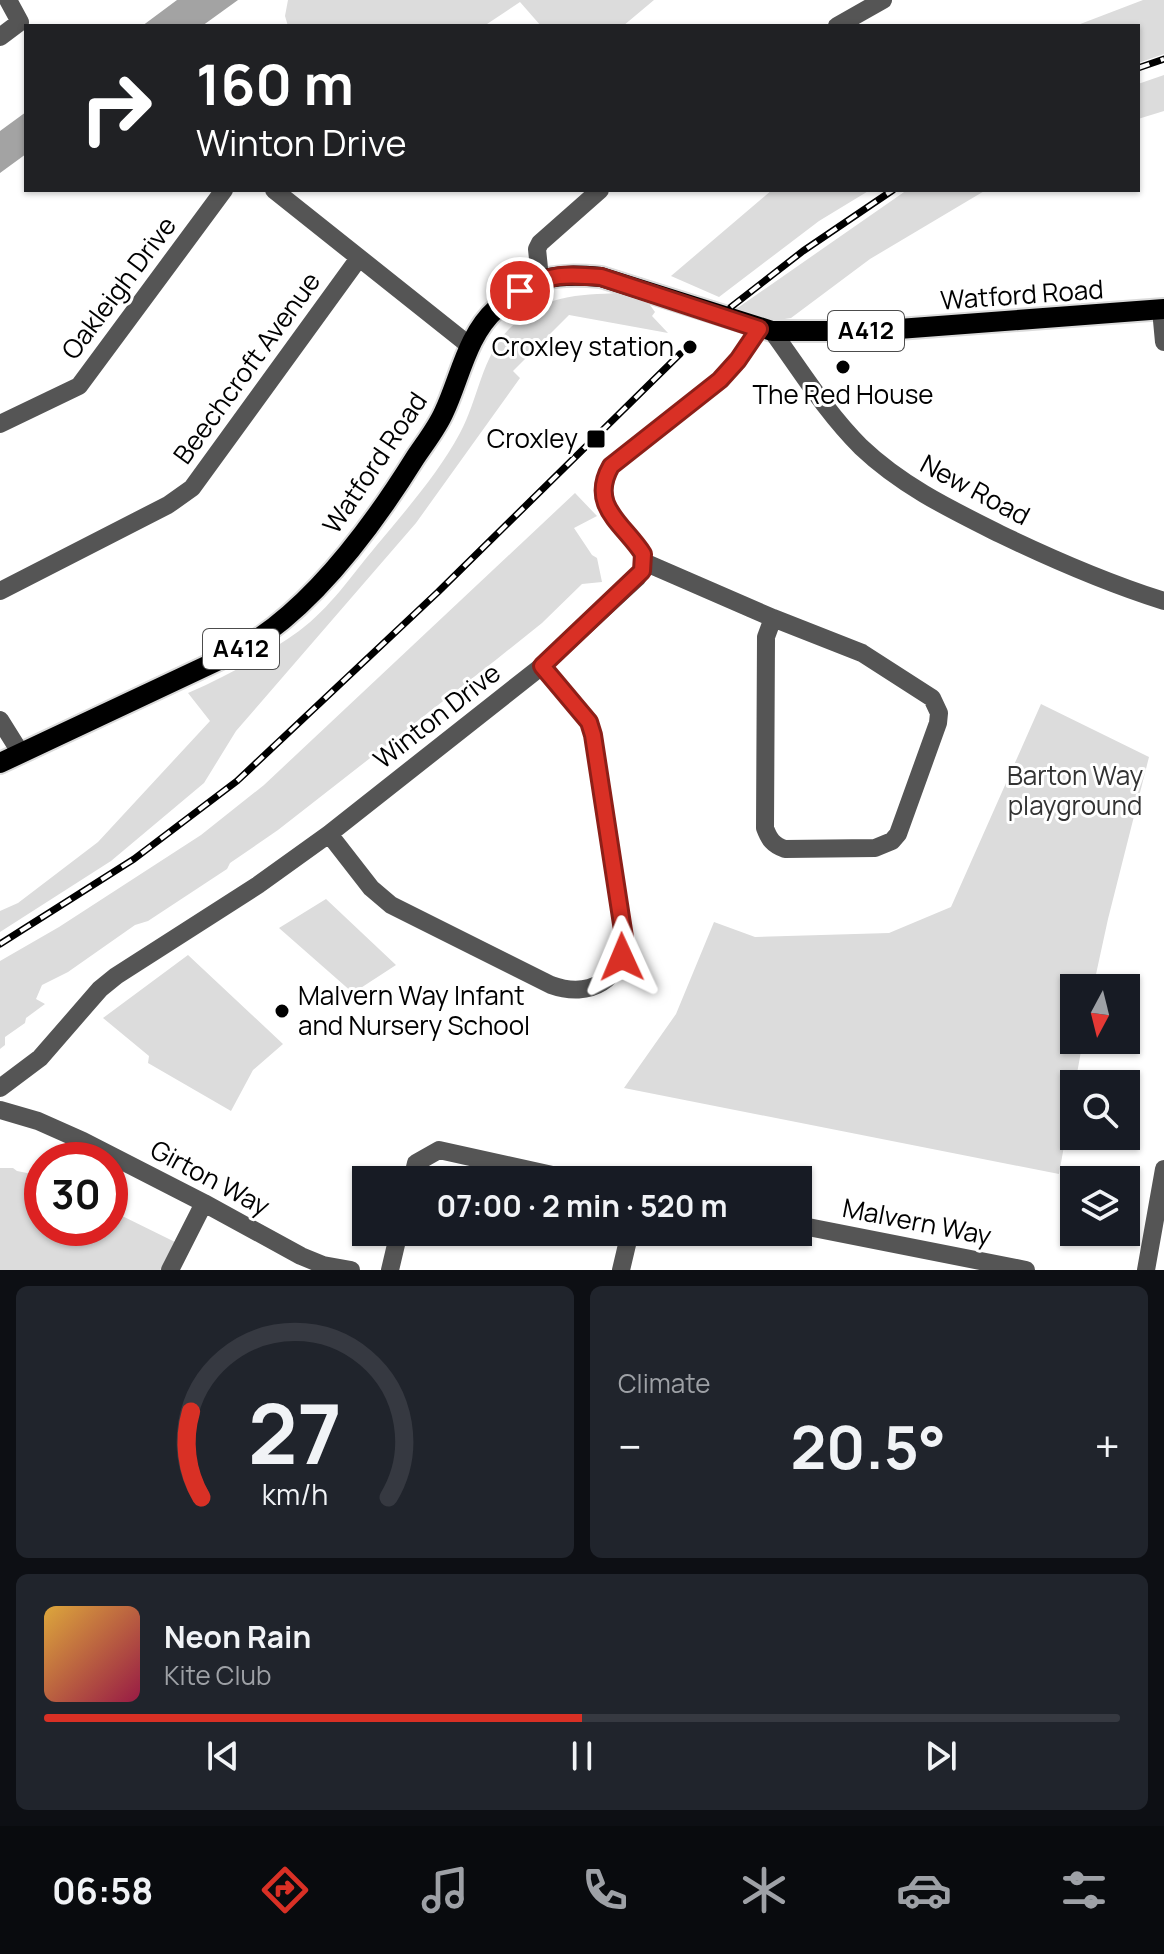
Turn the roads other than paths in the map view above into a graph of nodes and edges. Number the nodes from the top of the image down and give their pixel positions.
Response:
1 (8, 0) edge
2 (883, 0) edge
3 (841, 24) edge
4 (0, 37) edge
5 (223, 192) edge
6 (276, 192) edge
7 (590, 193) edge
8 (359, 258) junction
9 (540, 278) junction
10 (1162, 309) edge
11 (766, 330) junction
12 (1164, 342) edge
13 (470, 346) junction
14 (0, 424) edge
15 (644, 562) junction
16 (0, 591) edge
17 (1164, 601) edge
18 (773, 618) junction
19 (542, 666) junction
20 (0, 720) edge
21 (20, 752) junction
22 (0, 763) edge
23 (329, 834) junction
24 (0, 1088) edge
25 (0, 1110) edge
26 (415, 1166) edge
27 (512, 1166) edge
28 (1164, 1169) edge
29 (204, 1203) junction
30 (812, 1228) edge
31 (396, 1246) edge
32 (627, 1246) edge
33 (170, 1270) edge
34 (351, 1270) edge
35 (390, 1270) edge
36 (621, 1270) edge
37 (1026, 1270) edge
38 (1146, 1270) edge

1 - 4 street
2 - 3 street
5 - 14 street, Oakleigh Drive
6 - 8 street
7 - 9 street
8 - 13 street
8 - 16 street, Beechcroft Avenue
9 - 11 main road, Watford Road / A412
9 - 13 main road, Watford Road / A412
10 - 11 main road, Watford Road / A412
10 - 12 street
11 - 15 street
11 - 17 street, New Road
13 - 21 main road, Watford Road / A412
15 - 18 street
15 - 19 street, Winton Drive
18 - 18 street
19 - 23 street, Winton Drive
19 - 23 street
20 - 21 street
21 - 22 main road, Watford Road / A412
23 - 24 street, Winton Drive
25 - 29 street, Girton Way
26 - 27 street
28 - 38 street
29 - 33 street
29 - 34 street, Girton Way
30 - 37 street, Malvern Way
31 - 35 street
32 - 36 street

